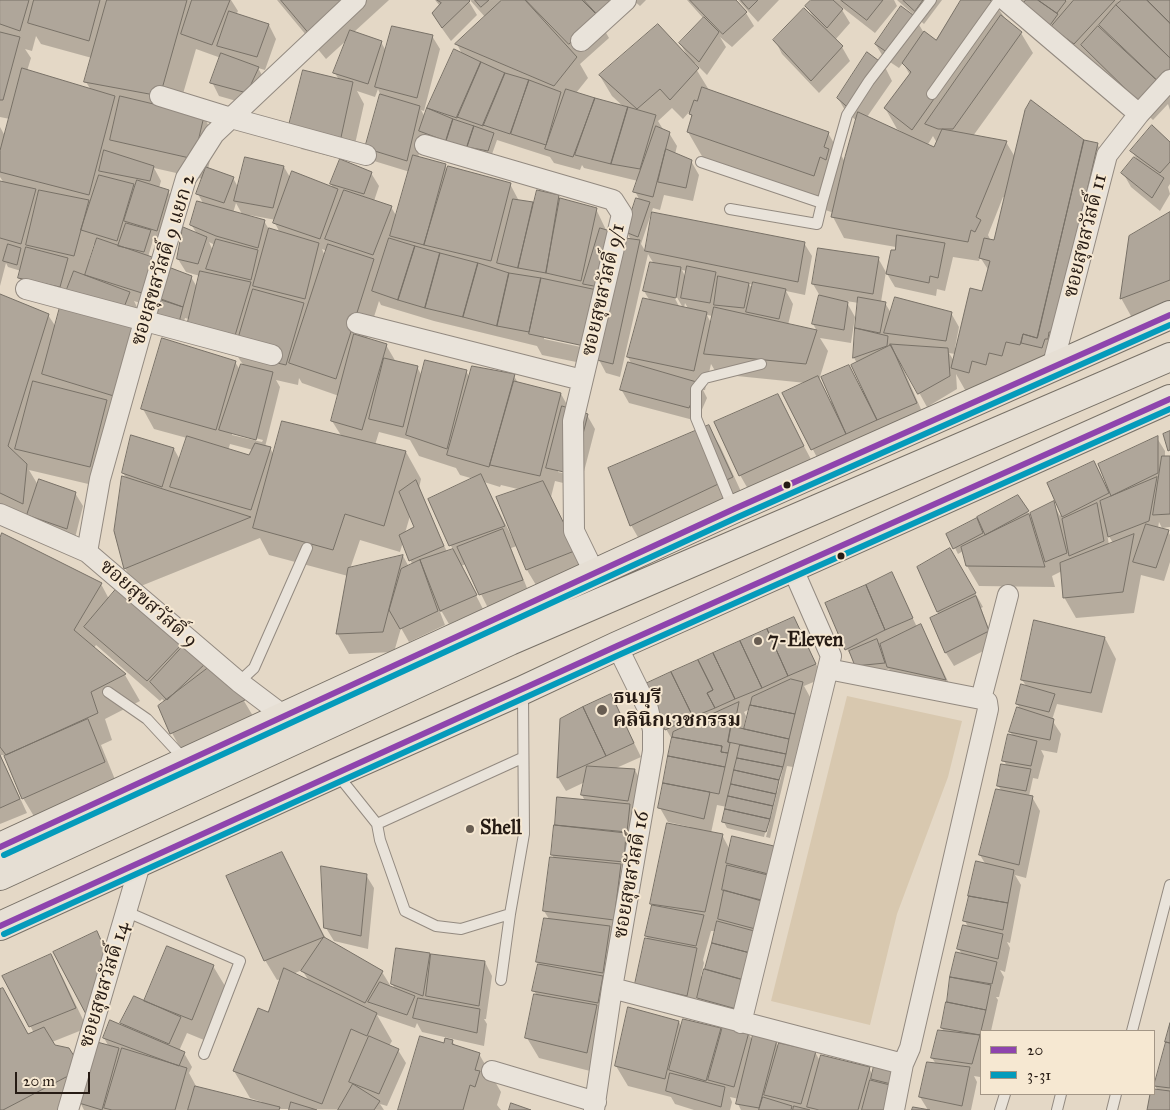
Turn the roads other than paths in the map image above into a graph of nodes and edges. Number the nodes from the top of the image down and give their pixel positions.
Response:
1 (356, 0) edge
2 (626, 0) edge
3 (931, 0) edge
4 (1000, 0) edge
5 (1005, 0) edge
6 (581, 42) dead end
7 (1170, 80) edge
8 (932, 94) dead end
9 (160, 96) dead end
10 (1139, 114) junction
11 (231, 118) junction
12 (425, 144) dead end
13 (366, 155) dead end
14 (702, 162) dead end
15 (822, 203) junction
16 (730, 209) dead end
17 (26, 289) dead end
18 (1170, 315) edge
19 (144, 321) junction
20 (357, 323) dead end
21 (272, 355) dead end
22 (1170, 357) edge
23 (761, 364) dead end
24 (1052, 368) junction
25 (582, 380) junction
26 (1170, 398) edge
27 (734, 509) junction
28 (0, 514) edge
29 (306, 548) dead end
30 (87, 552) junction
31 (792, 567) junction
32 (594, 572) junction
33 (1008, 595) dead end
34 (617, 646) junction
35 (828, 669) junction
36 (239, 682) junction
37 (523, 690) junction
38 (108, 692) dead end
39 (981, 699) junction
40 (284, 716) junction
41 (522, 758) junction
42 (186, 761) junction
43 (336, 773) junction
44 (377, 824) junction
45 (0, 847) edge
46 (141, 861) junction
47 (0, 876) edge
48 (1170, 885) edge
49 (127, 912) junction
50 (510, 914) junction
51 (0, 926) edge
52 (501, 980) dead end
53 (612, 988) junction
54 (741, 1022) junction
55 (1132, 1030) edge
56 (204, 1054) dead end
57 (903, 1064) junction
58 (492, 1071) dead end
59 (1005, 1095) edge
60 (1062, 1095) edge
61 (1116, 1095) edge
62 (595, 1106) edge
63 (68, 1110) edge
64 (894, 1110) edge
65 (1000, 1110) edge
66 (1057, 1110) edge
67 (1112, 1110) edge

1 - 11 street, ซอยสุขสวัสดิ์ 9 แยก 2
2 - 6 street
3 - 15 lane
4 - 8 lane
5 - 10 street
7 - 10 street, ซอยสุขสวัสดิ์ 11
9 - 11 street
10 - 24 street, ซอยสุขสวัสดิ์ 11
11 - 13 street
11 - 19 street, ซอยสุขสวัสดิ์ 9 แยก 2
12 - 25 street, ซอยสุขสวัสดิ์ 9/1
14 - 15 lane
15 - 16 lane
17 - 19 street
18 - 24 main road
19 - 21 street
19 - 30 street, ซอยสุขสวัสดิ์ 9 แยก 2
20 - 25 street
22 - 47 main road
23 - 27 lane
24 - 27 main road
25 - 32 street, ซอยสุขสวัสดิ์ 9/1
26 - 31 main road
27 - 32 main road
28 - 30 street, ซอยสุขสวัสดิ์ 9
29 - 36 lane
30 - 36 street, ซอยสุขสวัสดิ์ 9
31 - 34 main road
31 - 35 street
32 - 40 main road
33 - 39 street
34 - 37 main road
34 - 53 street, ซอยสุขสวัสดิ์ 16
35 - 39 street
35 - 54 street
36 - 40 street, ซอยสุขสวัสดิ์ 9
37 - 41 lane
37 - 43 main road
38 - 42 lane
39 - 57 street
40 - 42 main road
41 - 44 lane
41 - 50 lane
42 - 45 main road
43 - 44 lane
43 - 46 main road
44 - 50 lane
46 - 49 street, ซอยสุขสวัสดิ์ 14
46 - 51 main road
48 - 55 lane
49 - 56 lane
49 - 63 street, ซอยสุขสวัสดิ์ 14
50 - 52 lane
53 - 54 street
53 - 62 street, ซอยสุขสวัสดิ์ 16
54 - 57 street
57 - 64 street
58 - 62 street
59 - 65 lane
60 - 66 lane
61 - 67 lane

